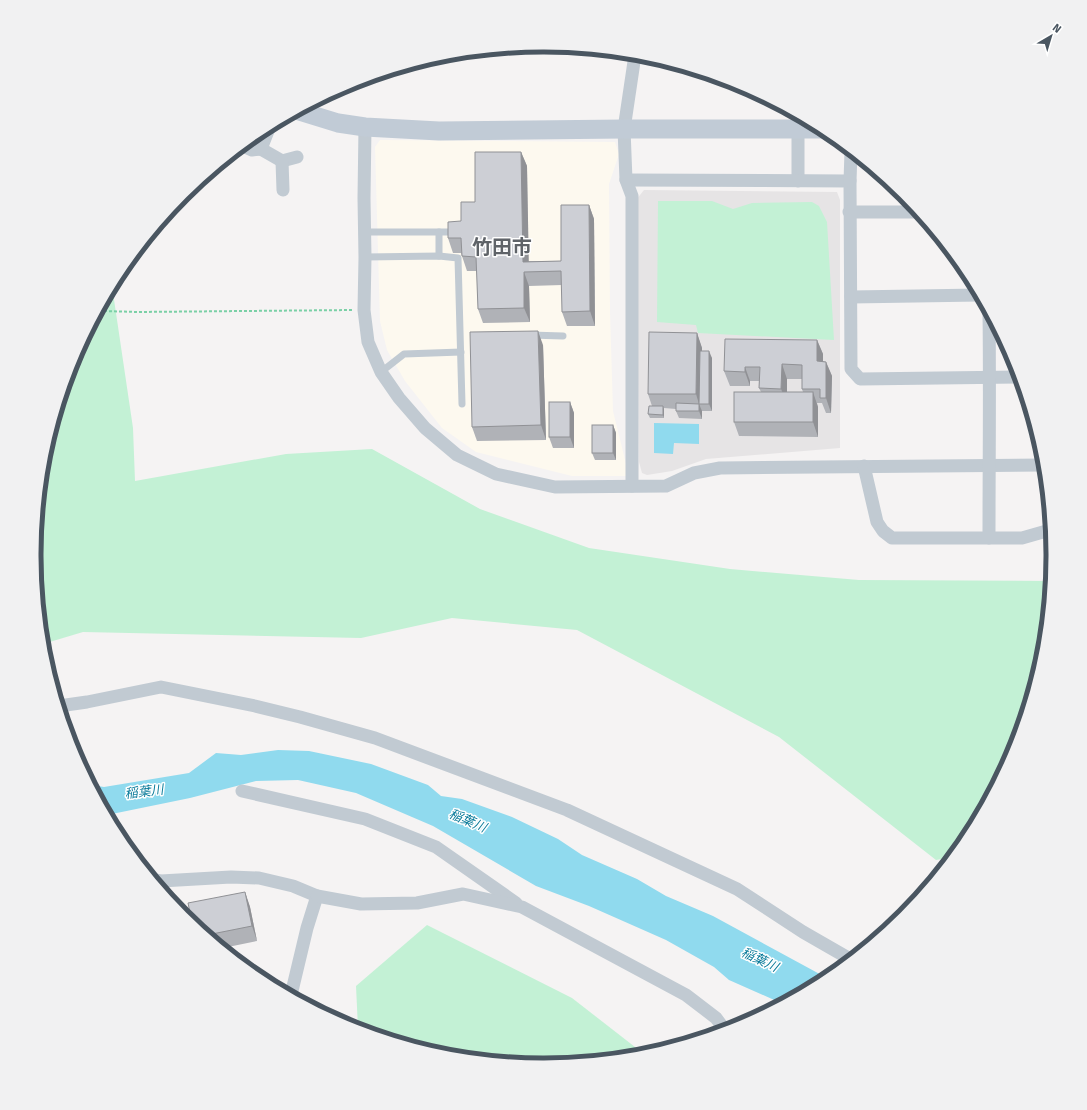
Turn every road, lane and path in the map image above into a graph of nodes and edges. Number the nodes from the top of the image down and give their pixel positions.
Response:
1 (635, 61) edge
2 (305, 113) edge
3 (798, 123) edge
4 (365, 127) junction
5 (624, 129) junction
6 (266, 136) edge
7 (248, 148) edge
8 (261, 150) junction
9 (297, 157) dead end
10 (851, 157) edge
11 (282, 161) junction
12 (626, 180) junction
13 (798, 181) junction
14 (850, 181) junction
15 (283, 190) dead end
16 (849, 212) junction
17 (910, 212) edge
18 (365, 232) junction
19 (439, 232) junction
20 (459, 232) edge
21 (439, 256) junction
22 (365, 258) junction
23 (973, 295) edge
24 (851, 296) junction
25 (364, 310) junction
26 (104, 311) dead end
27 (989, 324) edge
28 (460, 334) junction
29 (468, 334) dead end
30 (523, 335) edge
31 (563, 336) dead end
32 (460, 352) junction
33 (381, 372) junction
34 (990, 377) junction
35 (1013, 377) edge
36 (462, 404) dead end
37 (988, 465) junction
38 (1038, 465) edge
39 (864, 466) junction
40 (632, 486) junction
41 (1045, 531) edge
42 (989, 538) junction
43 (64, 705) edge
44 (242, 791) dead end
45 (162, 881) edge
46 (317, 896) junction
47 (522, 907) junction
48 (846, 956) edge
49 (292, 990) edge
50 (721, 1025) edge

1 - 5 street
2 - 4 street
3 - 5 street
3 - 13 street
4 - 5 street
4 - 18 street
5 - 12 street
6 - 8 street
7 - 8 street
8 - 11 street
9 - 11 street
10 - 14 street
11 - 15 street
12 - 13 street
12 - 40 street
13 - 14 street
14 - 16 street
16 - 17 street
16 - 24 street
18 - 19 lane
18 - 22 street
19 - 20 lane
19 - 21 lane
21 - 22 lane
21 - 28 lane
22 - 25 street
23 - 24 street
24 - 34 street
25 - 26 path
25 - 33 street
27 - 34 street
28 - 29 lane
28 - 32 lane
30 - 31 lane
32 - 33 lane
32 - 36 lane
33 - 40 street
34 - 35 street
34 - 37 street
37 - 38 street
37 - 39 street
37 - 42 street
39 - 40 street
39 - 42 street
41 - 42 street
43 - 48 street
44 - 47 street
45 - 46 street
46 - 47 street
46 - 49 street
47 - 50 street

